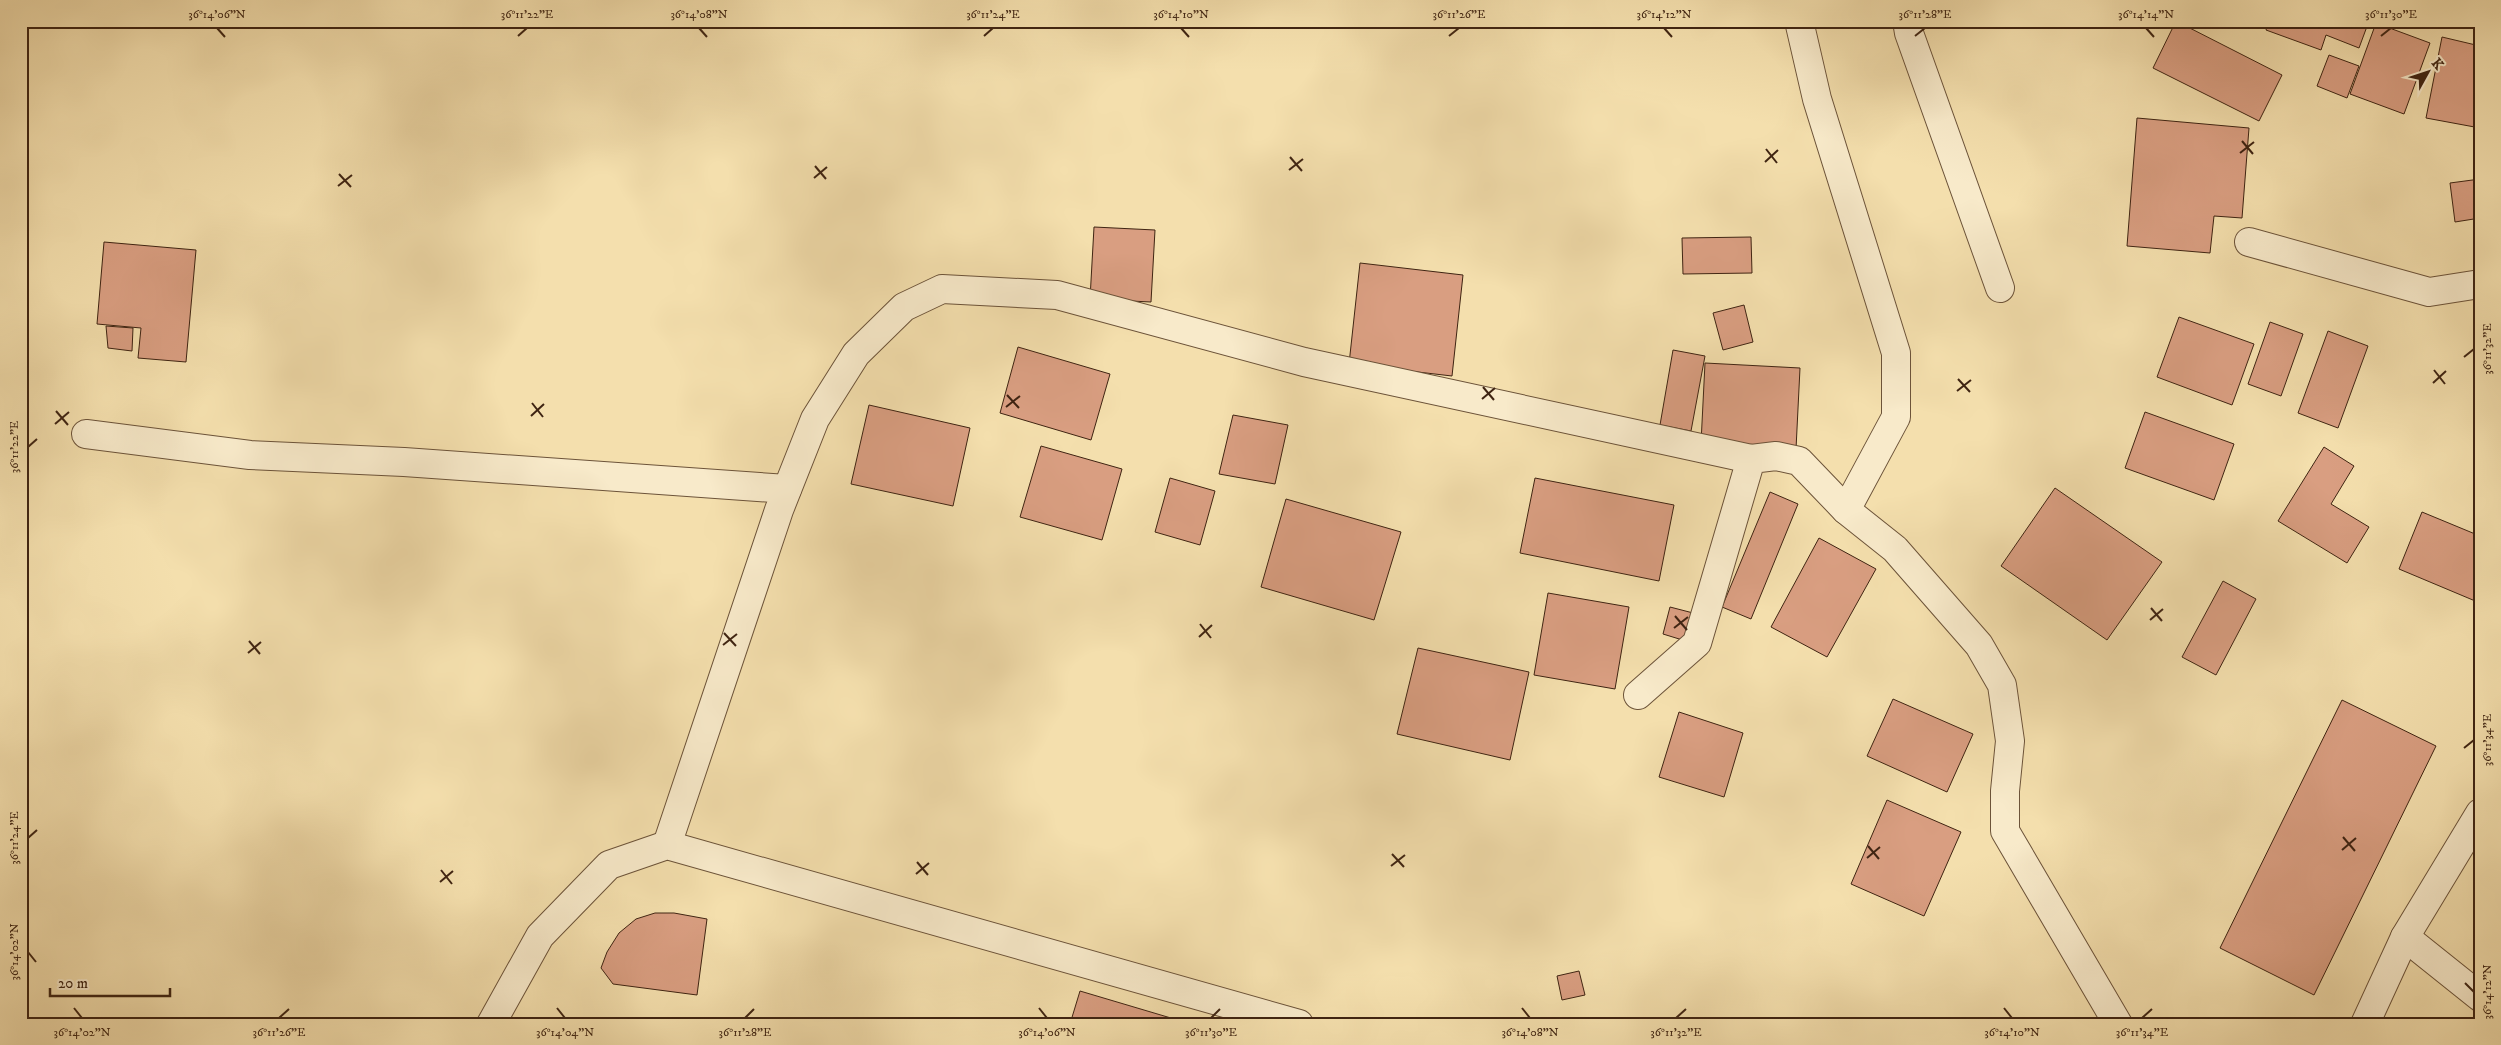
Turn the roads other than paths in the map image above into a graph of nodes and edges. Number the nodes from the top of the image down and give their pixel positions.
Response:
1 (1799, 21) edge
2 (1907, 21) edge
3 (2249, 242) dead end
4 (2480, 284) edge
5 (2000, 288) dead end
6 (86, 434) dead end
7 (1751, 459) junction
8 (788, 488) junction
9 (1846, 510) junction
10 (1638, 695) dead end
11 (2480, 813) edge
12 (667, 845) junction
13 (2405, 937) junction
14 (2480, 997) edge
15 (491, 1024) edge
16 (1299, 1024) edge
17 (2118, 1024) edge
18 (2365, 1024) edge

1 - 9 street
2 - 5 street
3 - 4 street
6 - 8 street
7 - 8 street
7 - 9 street
7 - 10 street
8 - 12 street
9 - 17 street
11 - 13 street
12 - 15 street
12 - 16 street
13 - 14 street
13 - 18 street

